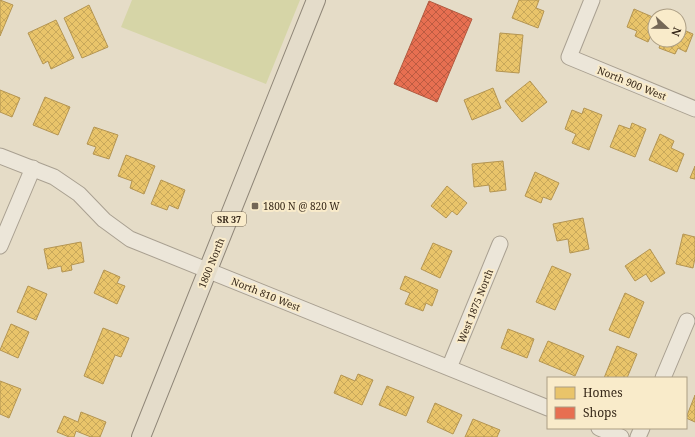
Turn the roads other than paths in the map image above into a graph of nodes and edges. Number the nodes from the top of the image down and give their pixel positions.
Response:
1 (316, 0) edge
2 (592, 0) edge
3 (695, 109) edge
4 (0, 156) edge
5 (32, 168) junction
6 (500, 244) dead end
7 (0, 246) edge
8 (208, 271) junction
9 (687, 321) dead end
10 (449, 368) junction
11 (663, 377) edge
12 (547, 408) edge
13 (601, 429) edge
14 (142, 437) edge
15 (621, 437) edge

1 - 8 main road, 1800 North / SR 37
2 - 3 street, North 900 West
4 - 5 street, North 810 West
5 - 7 street
5 - 8 street, North 810 West
6 - 10 street, West 1875 North
8 - 10 street, North 810 West
8 - 14 main road, 1800 North / SR 37
9 - 11 street
10 - 12 street, North 810 West
13 - 15 street

